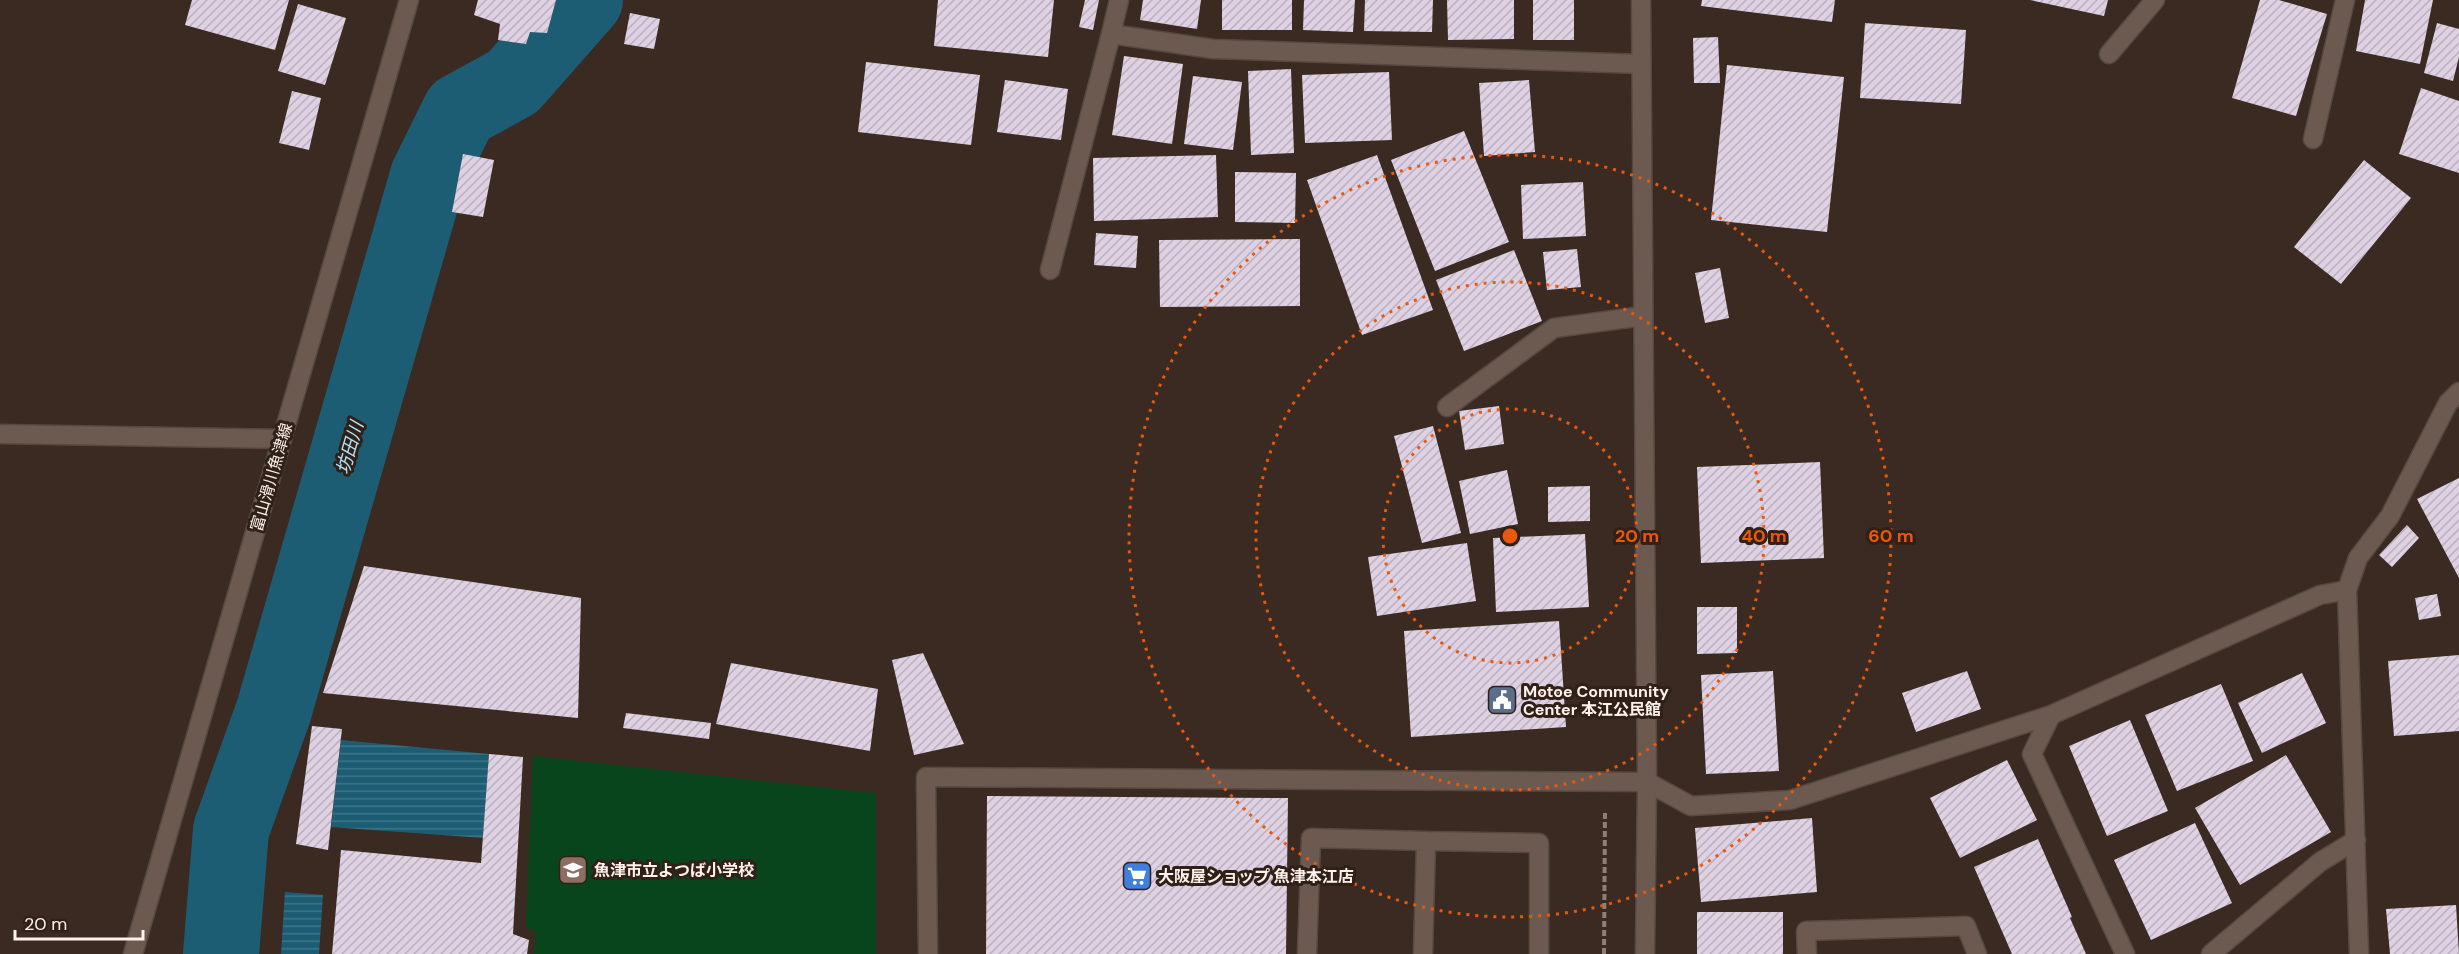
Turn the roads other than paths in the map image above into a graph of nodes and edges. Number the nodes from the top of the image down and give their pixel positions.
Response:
1 (409, 0) edge
2 (1119, 0) edge
3 (1641, 0) edge
4 (2155, 0) edge
5 (2345, 0) edge
6 (1111, 34) junction
7 (2109, 54) dead end
8 (1641, 64) junction
9 (2313, 139) dead end
10 (1050, 270) dead end
11 (1643, 316) junction
12 (2459, 392) edge
13 (1447, 407) dead end
14 (0, 434) edge
15 (282, 440) junction
16 (2347, 590) junction
17 (2051, 715) junction
18 (1647, 782) junction
19 (1426, 840) junction
20 (2356, 840) junction
21 (133, 954) edge
22 (928, 954) edge
23 (1307, 954) edge
24 (1423, 954) edge
25 (1539, 954) edge
26 (1645, 954) edge
27 (1807, 954) edge
28 (1977, 954) edge
29 (2125, 954) edge
30 (2211, 954) edge
31 (2359, 954) edge

1 - 15 street, 富山滑川魚津線
2 - 6 street
3 - 8 street
4 - 7 street
5 - 9 street
6 - 8 street
6 - 10 street
8 - 11 street
11 - 13 street
11 - 18 street
12 - 16 street
14 - 15 street
15 - 21 street, 富山滑川魚津線
16 - 17 street
16 - 20 street
17 - 18 street
17 - 29 street
18 - 22 street
18 - 26 street
19 - 23 street
19 - 24 street
19 - 25 street
20 - 30 street
20 - 31 street
27 - 28 street

